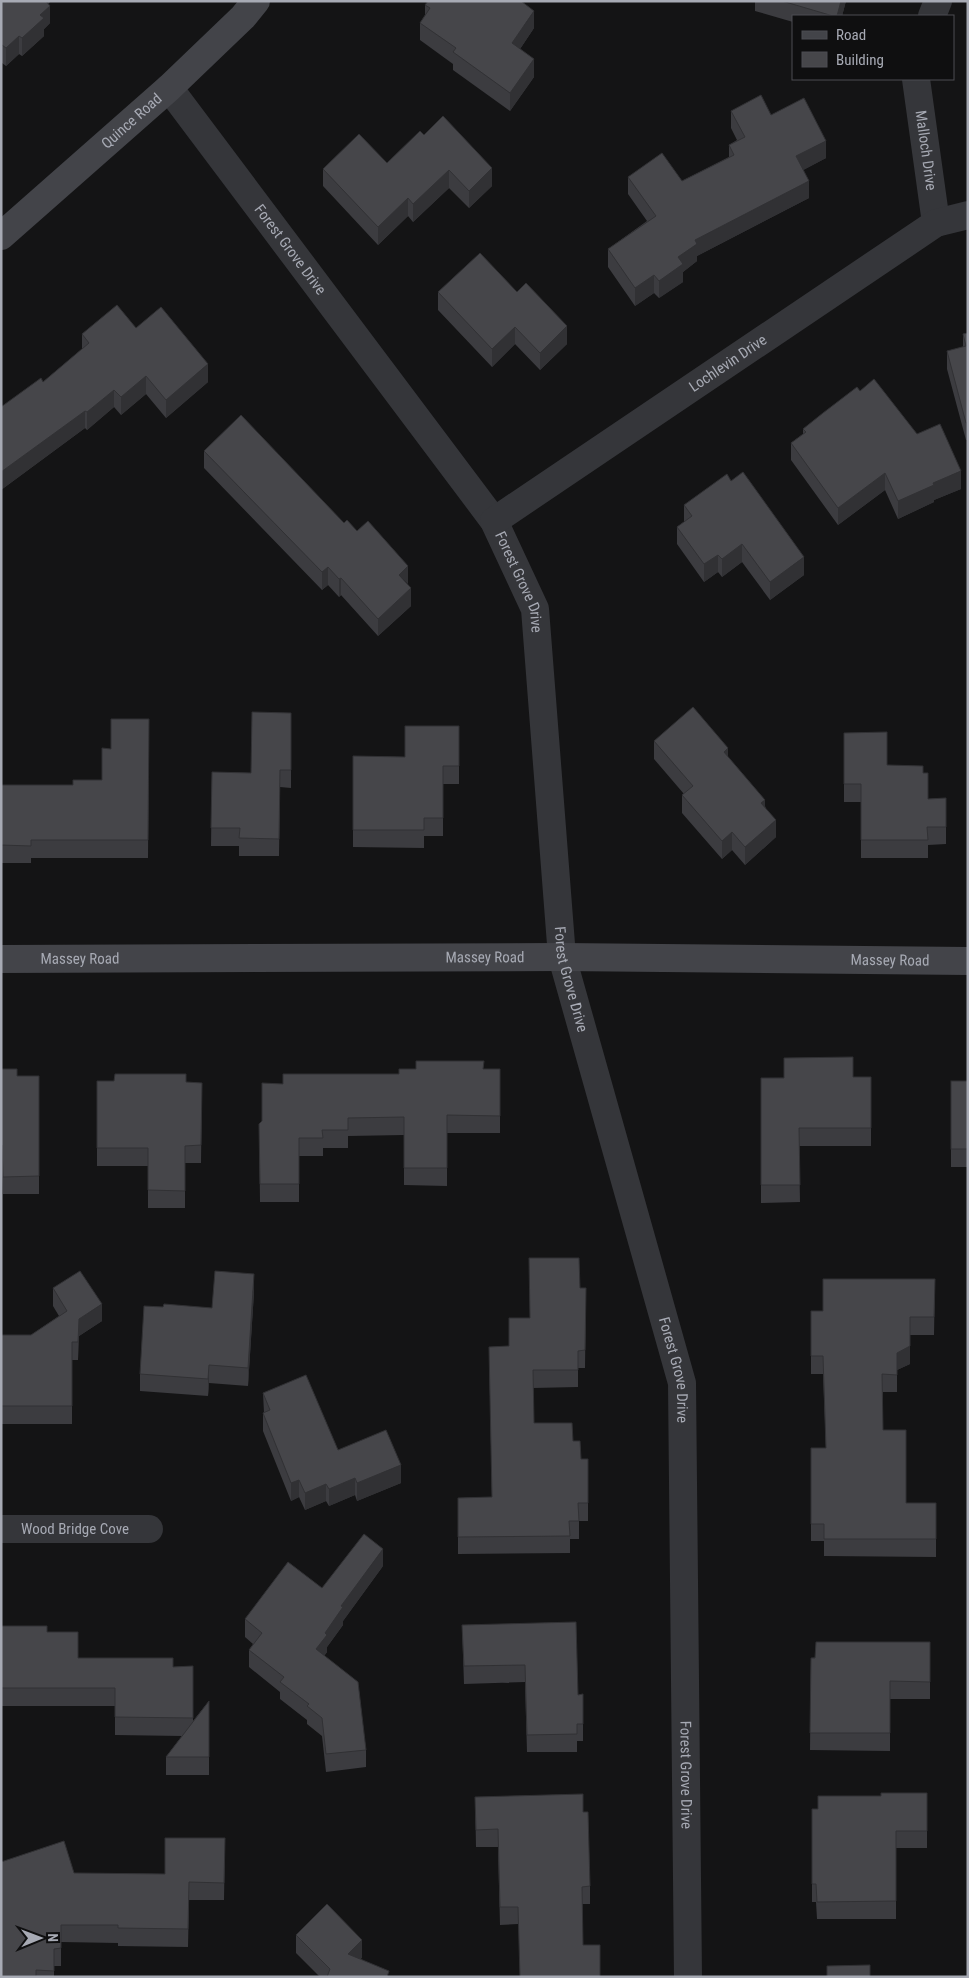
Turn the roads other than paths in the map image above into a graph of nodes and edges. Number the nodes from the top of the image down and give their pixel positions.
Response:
1 (256, 1) edge
2 (938, 1) edge
3 (932, 15) edge
4 (916, 80) edge
5 (169, 88) junction
6 (968, 215) edge
7 (936, 222) junction
8 (1, 236) edge
9 (494, 521) junction
10 (562, 957) junction
11 (1, 958) edge
12 (968, 961) edge
13 (1, 1529) edge
14 (149, 1529) dead end
15 (688, 1977) edge

1 - 5 street, Quince Road
2 - 3 street
4 - 7 street, Malloch Drive
5 - 8 street, Quince Road
5 - 9 street, Forest Grove Drive
6 - 7 street, Lochlevin Drive
7 - 9 street, Lochlevin Drive
9 - 10 street, Forest Grove Drive
10 - 11 street, Massey Road
10 - 12 street, Massey Road
10 - 15 street, Forest Grove Drive
13 - 14 street, Wood Bridge Cove

